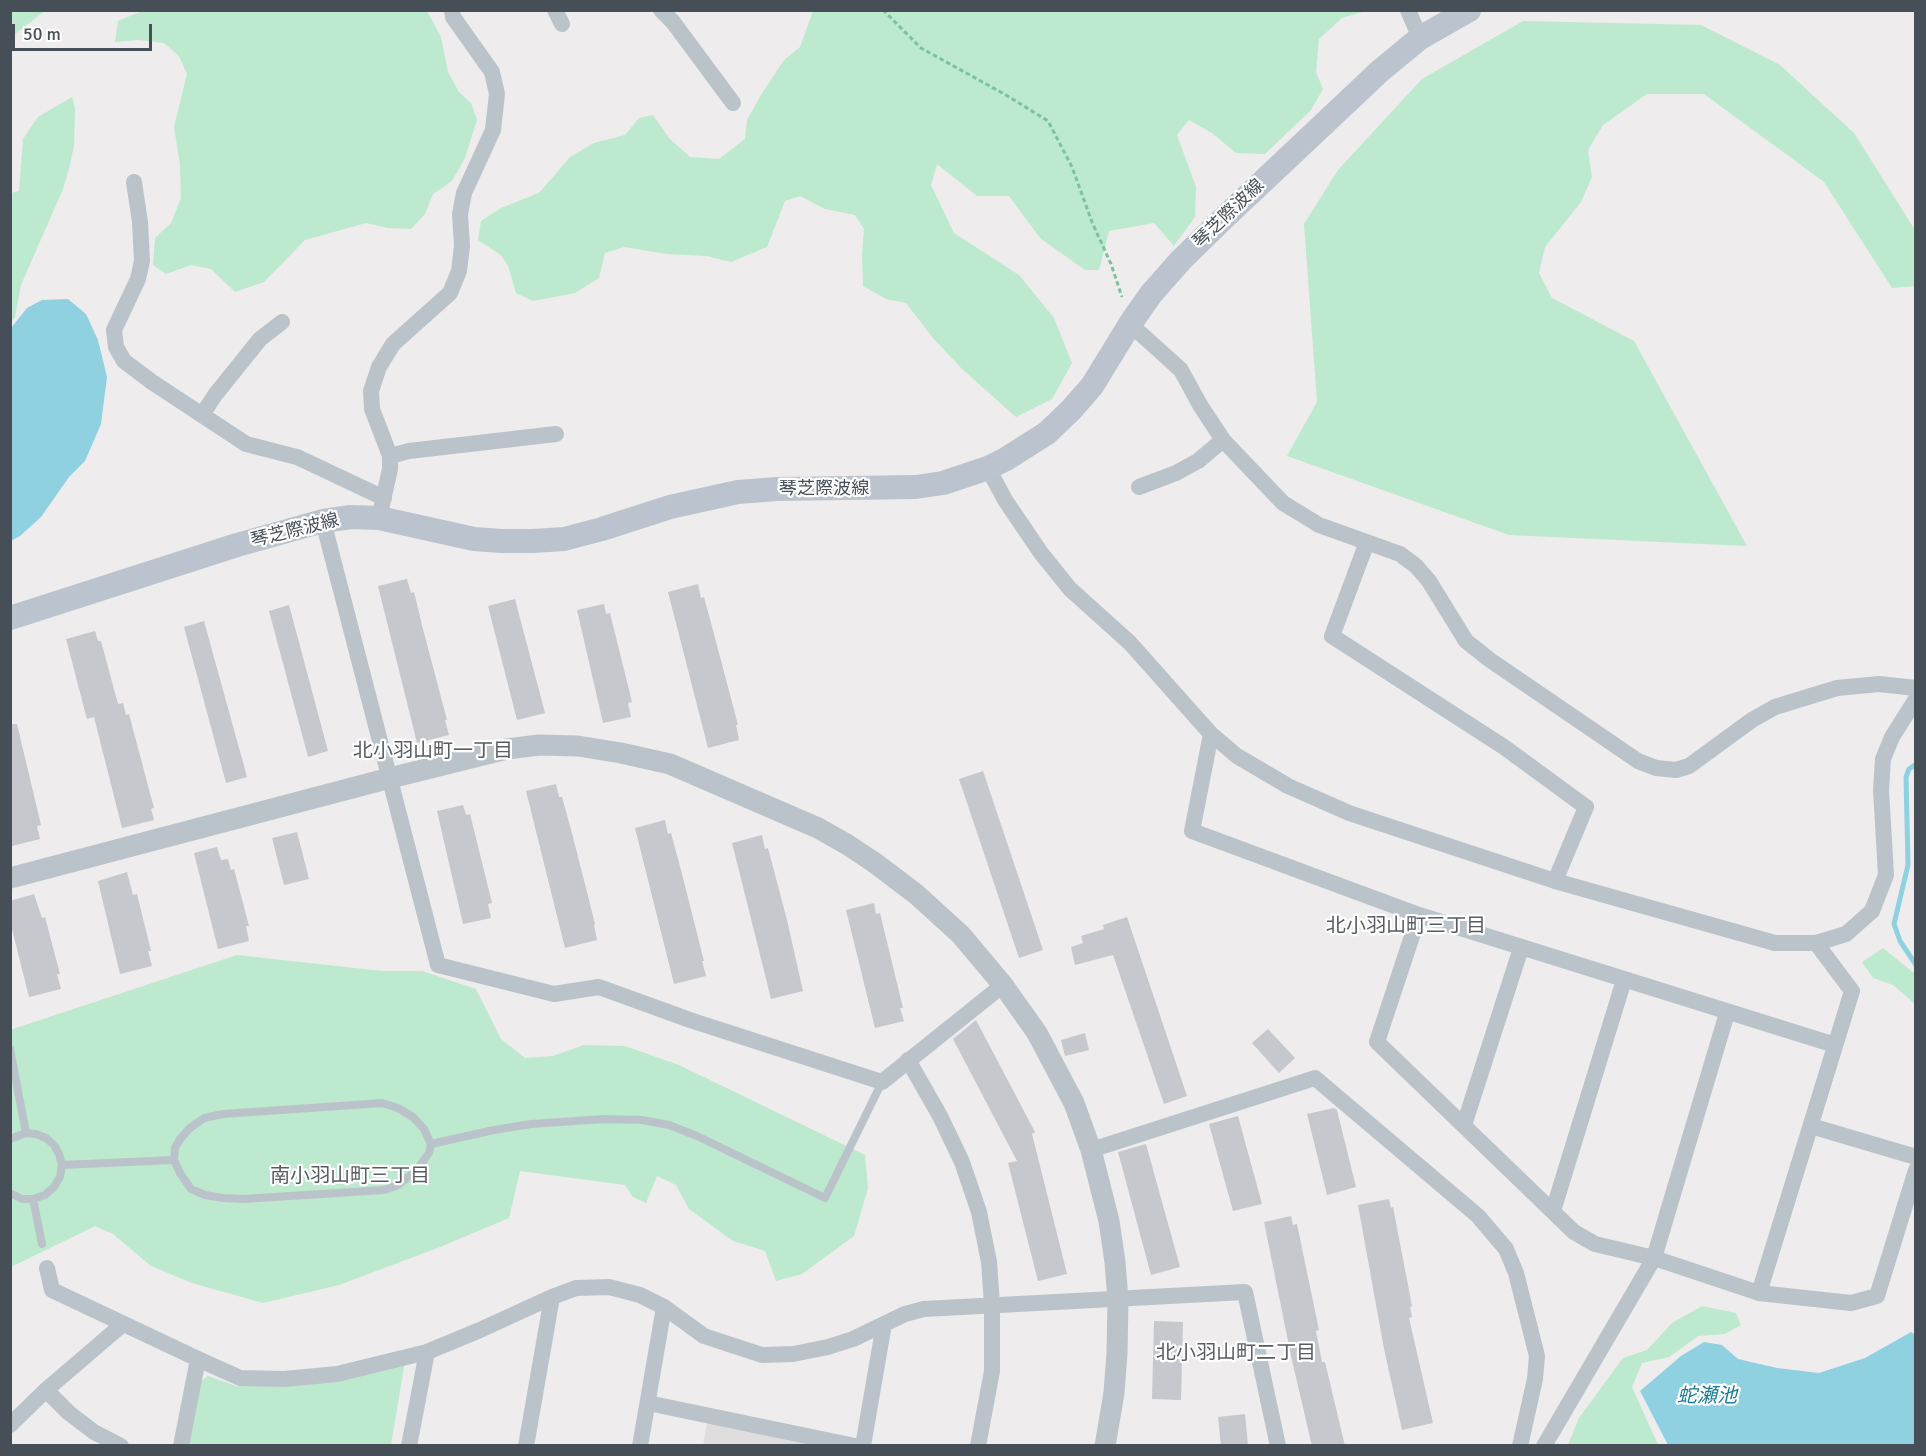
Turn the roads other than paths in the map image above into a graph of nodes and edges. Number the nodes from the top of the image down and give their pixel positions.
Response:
1 (452, 10) edge
2 (661, 10) edge
3 (1408, 10) edge
4 (1469, 10) edge
5 (1420, 39) junction
6 (733, 103) dead end
7 (134, 182) dead end
8 (282, 322) dead end
9 (1130, 324) junction
10 (202, 415) junction
11 (556, 434) dead end
12 (1223, 440) junction
13 (390, 456) junction
14 (988, 468) junction
15 (1139, 487) dead end
16 (381, 508) junction
17 (323, 521) junction
18 (1367, 542) junction
19 (10, 618) edge
20 (1916, 688) edge
21 (1916, 699) edge
22 (1211, 734) junction
23 (390, 778) junction
24 (10, 878) edge
25 (1555, 881) junction
26 (1419, 915) junction
27 (1816, 943) junction
28 (1521, 948) junction
29 (1624, 980) junction
30 (1003, 985) junction
31 (1727, 1012) junction
32 (1835, 1045) junction
33 (10, 1049) edge
34 (908, 1060) junction
35 (882, 1082) junction
36 (1464, 1125) junction
37 (1811, 1126) junction
38 (26, 1133) junction
39 (10, 1139) edge
40 (431, 1144) junction
41 (1091, 1150) junction
42 (1916, 1157) edge
43 (174, 1160) junction
44 (62, 1165) junction
45 (1916, 1170) edge
46 (10, 1193) edge
47 (33, 1199) junction
48 (1553, 1211) junction
49 (42, 1244) dead end
50 (1654, 1258) junction
51 (46, 1268) dead end
52 (1760, 1293) junction
53 (552, 1297) junction
54 (1118, 1300) junction
55 (992, 1304) junction
56 (664, 1307) junction
57 (123, 1324) junction
58 (884, 1324) junction
59 (426, 1352) junction
60 (198, 1359) junction
61 (46, 1390) junction
62 (648, 1403) junction
63 (10, 1425) edge
64 (121, 1446) edge
65 (181, 1446) edge
66 (409, 1446) edge
67 (526, 1446) edge
68 (640, 1446) edge
69 (855, 1446) edge
70 (863, 1446) edge
71 (978, 1446) edge
72 (1105, 1446) edge
73 (1278, 1446) edge
74 (1520, 1446) edge
75 (1544, 1446) edge

1 - 13 street
2 - 6 street
3 - 5 street
4 - 5 main road, 琴芝際波線
5 - 9 main road, 琴芝際波線
7 - 10 street
8 - 10 street
9 - 12 street
9 - 14 main road, 琴芝際波線
10 - 16 street
11 - 13 street
12 - 15 street
12 - 18 street
13 - 16 street
14 - 16 main road, 琴芝際波線
14 - 22 street
16 - 17 main road, 琴芝際波線
17 - 19 main road, 琴芝際波線
17 - 23 street
18 - 20 street
18 - 25 street
21 - 27 street
22 - 25 street
22 - 26 street
23 - 24 street
23 - 30 street
23 - 35 street
25 - 27 street
26 - 28 street
26 - 36 street
27 - 32 street
28 - 29 street
28 - 36 street
29 - 31 street
29 - 48 street
30 - 34 street
30 - 41 street
31 - 32 street
31 - 50 street
32 - 37 street
33 - 38 lane
34 - 35 street
34 - 55 street
35 - 40 lane
36 - 48 street
37 - 42 street
37 - 52 street
38 - 39 lane
38 - 44 lane
40 - 43 lane
40 - 43 lane
41 - 54 street
41 - 74 street
43 - 44 lane
44 - 47 lane
45 - 52 street
46 - 47 lane
47 - 49 lane
48 - 50 street
50 - 52 street
50 - 75 street
51 - 57 street
53 - 56 street
53 - 59 street
53 - 67 street
54 - 55 street
54 - 72 street
54 - 73 street
55 - 58 street
55 - 71 street
56 - 58 street
56 - 62 street
57 - 60 street
57 - 61 street
58 - 70 street
59 - 60 street
59 - 66 street
60 - 65 street
61 - 63 street
61 - 64 street
62 - 68 street
62 - 69 street

